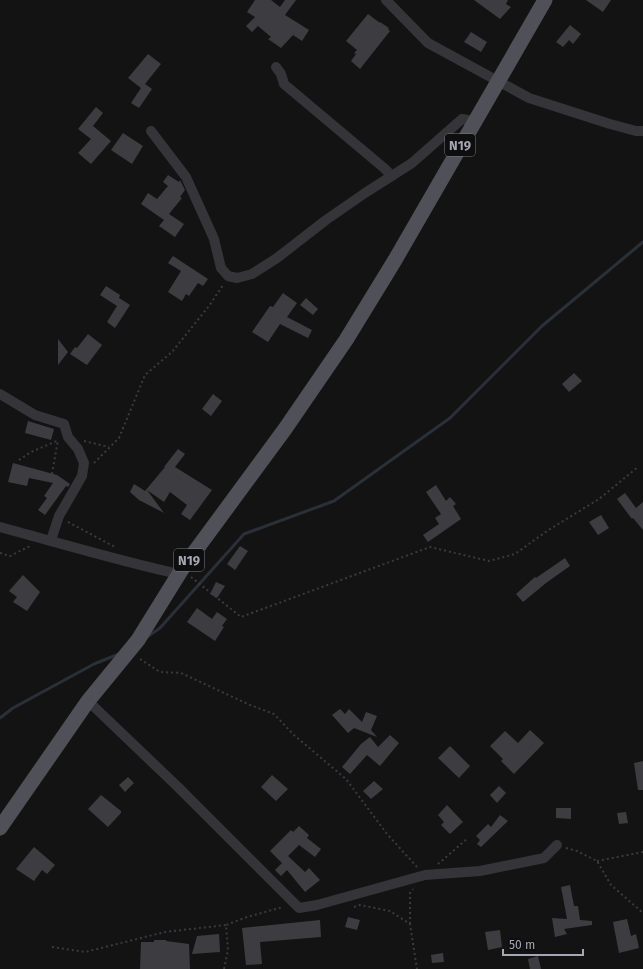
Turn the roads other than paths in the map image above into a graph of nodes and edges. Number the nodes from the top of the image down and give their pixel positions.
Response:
1 (386, 0) edge
2 (545, 0) edge
3 (276, 67) dead end
4 (498, 81) junction
5 (474, 121) junction
6 (151, 131) dead end
7 (643, 131) edge
8 (392, 176) junction
9 (0, 394) edge
10 (0, 527) edge
11 (51, 540) junction
12 (180, 572) junction
13 (88, 702) junction
14 (0, 828) edge
15 (557, 845) road end

1 - 4 street
2 - 4 main road, N19
3 - 8 street
4 - 5 main road, N19
4 - 7 street
5 - 8 street
5 - 12 main road, N19
6 - 8 street
9 - 11 street
10 - 11 street
11 - 12 street
12 - 13 main road, N19
13 - 14 main road, N19
13 - 15 street

